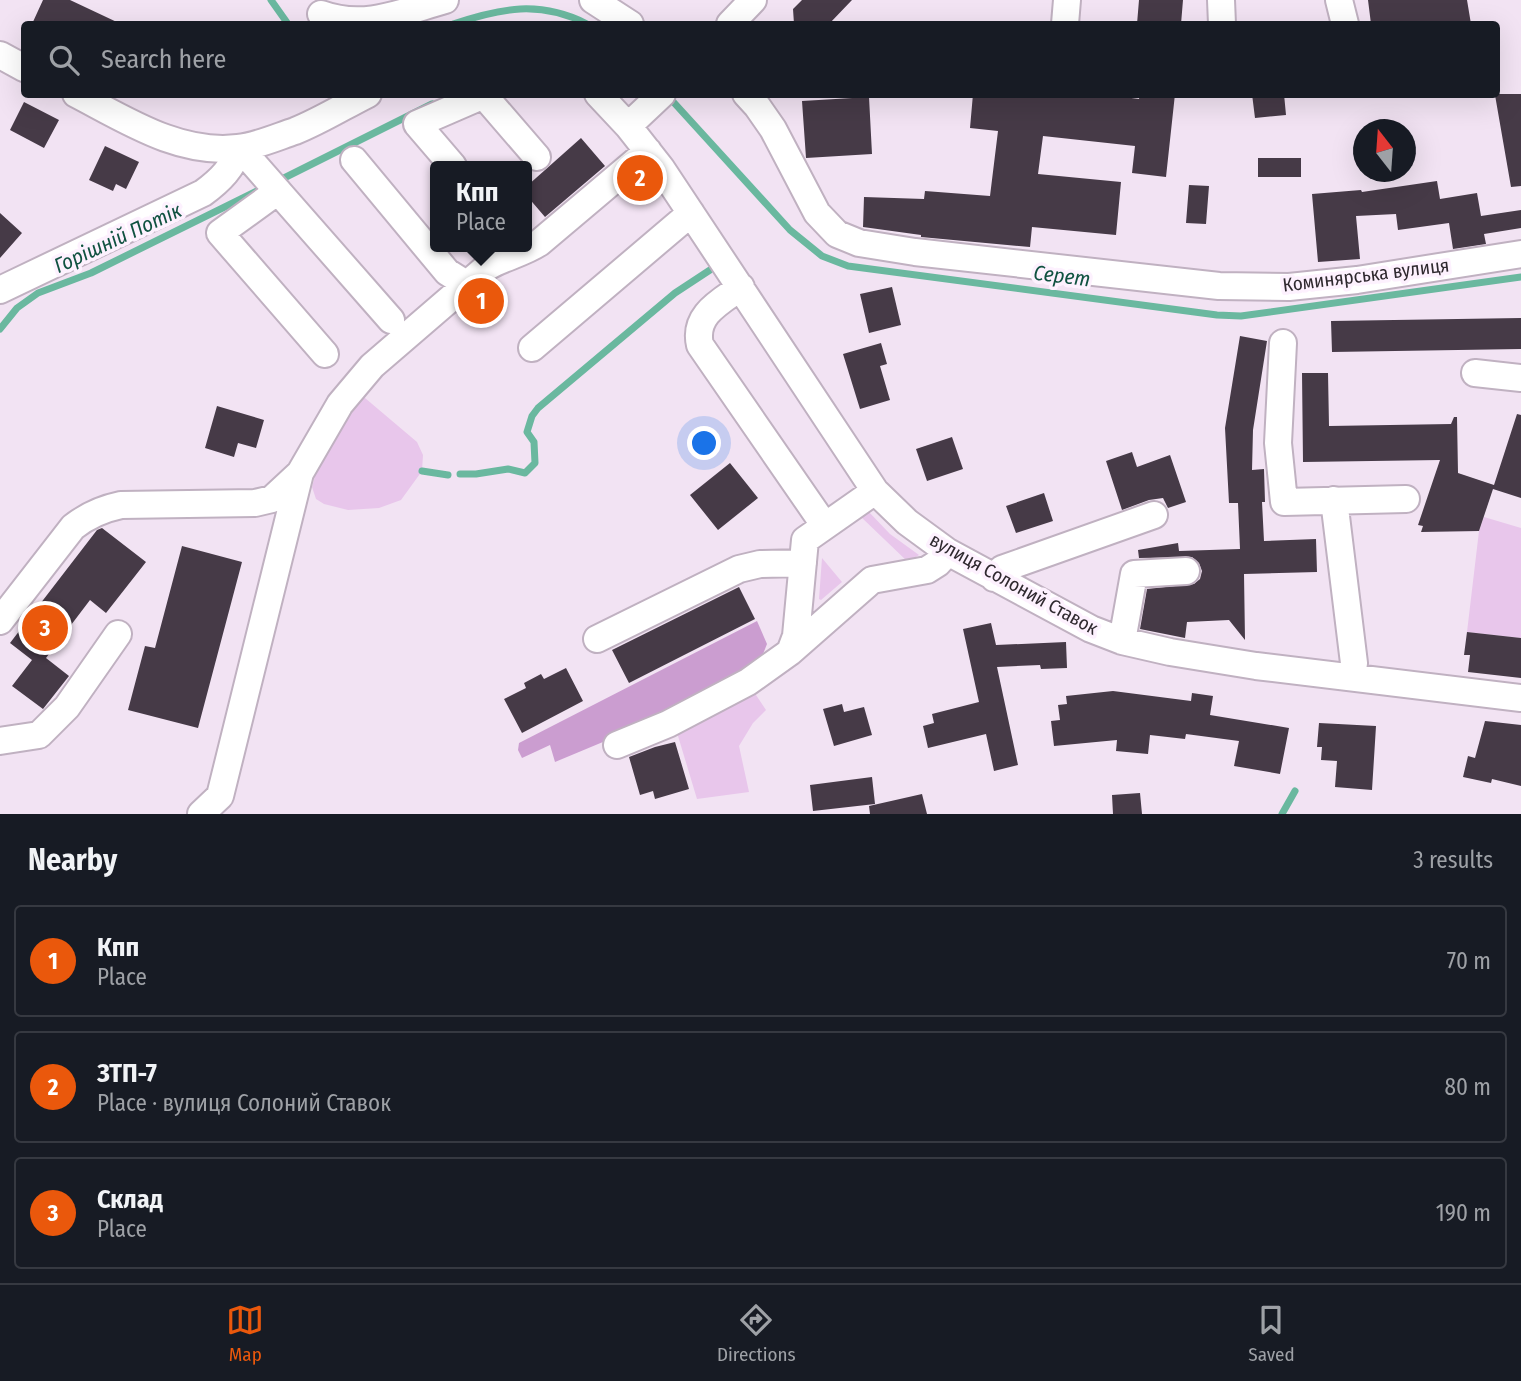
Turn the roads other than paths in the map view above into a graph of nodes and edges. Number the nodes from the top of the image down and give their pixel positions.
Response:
1 (445, 0) edge
2 (593, 0) edge
3 (753, 0) edge
4 (1067, 0) edge
5 (1221, 0) edge
6 (1339, 0) edge
7 (321, 14) dead end
8 (339, 21) edge
9 (364, 21) edge
10 (625, 21) edge
11 (733, 21) edge
12 (1065, 21) edge
13 (1222, 21) edge
14 (1344, 21) edge
15 (0, 55) edge
16 (21, 66) edge
17 (84, 98) edge
18 (360, 98) edge
19 (477, 98) edge
20 (486, 98) edge
21 (602, 98) edge
22 (750, 98) edge
23 (657, 99) edge
24 (628, 126) junction
25 (240, 148) junction
26 (648, 151) junction
27 (537, 157) dead end
28 (354, 160) dead end
29 (449, 161) edge
30 (278, 191) junction
31 (691, 213) junction
32 (532, 242) edge
33 (430, 252) edge
34 (430, 252) edge
35 (516, 252) edge
36 (1521, 254) edge
37 (466, 284) junction
38 (741, 287) junction
39 (0, 290) edge
40 (391, 320) dead end
41 (1283, 343) dead end
42 (532, 348) dead end
43 (325, 354) dead end
44 (1475, 373) dead end
45 (1521, 378) edge
46 (300, 474) junction
47 (875, 491) junction
48 (1406, 499) dead end
49 (1334, 500) junction
50 (1154, 515) dead end
51 (825, 526) junction
52 (948, 552) junction
53 (803, 563) junction
54 (1186, 571) dead end
55 (994, 578) junction
56 (799, 607) junction
57 (0, 621) edge
58 (818, 627) junction
59 (118, 634) dead end
60 (597, 639) dead end
61 (1122, 640) junction
62 (790, 652) junction
63 (1352, 677) junction
64 (1521, 698) edge
65 (0, 741) edge
66 (617, 745) dead end
67 (201, 814) edge

1 - 9 street
2 - 10 street
3 - 11 street
4 - 12 street
5 - 13 street
6 - 14 street
7 - 8 street
15 - 16 street
17 - 25 street
18 - 25 street
19 - 29 street
20 - 27 street
21 - 24 street, вулиця Солоний Ставок
22 - 36 street, Коминярська вулиця
23 - 24 street
24 - 26 street, вулиця Солоний Ставок
25 - 30 street
25 - 39 street
26 - 31 street, вулиця Солоний Ставок
26 - 32 street
28 - 33 street
30 - 40 street
30 - 43 street
31 - 38 street, вулиця Солоний Ставок
31 - 42 street
34 - 37 street
35 - 37 street
37 - 46 street
38 - 47 street, вулиця Солоний Ставок
38 - 51 street
41 - 49 street
44 - 45 street
46 - 57 street
46 - 67 street
47 - 51 street
47 - 52 street, вулиця Солоний Ставок
48 - 49 street
49 - 63 street
50 - 55 street
51 - 53 street
52 - 55 street, вулиця Солоний Ставок
52 - 58 street
53 - 56 street
53 - 60 street
54 - 61 street
55 - 61 street, вулиця Солоний Ставок
56 - 58 street
56 - 62 street
58 - 62 street
59 - 65 street
61 - 63 street, вулиця Солоний Ставок
62 - 66 street
63 - 64 street, вулиця Солоний Ставок

